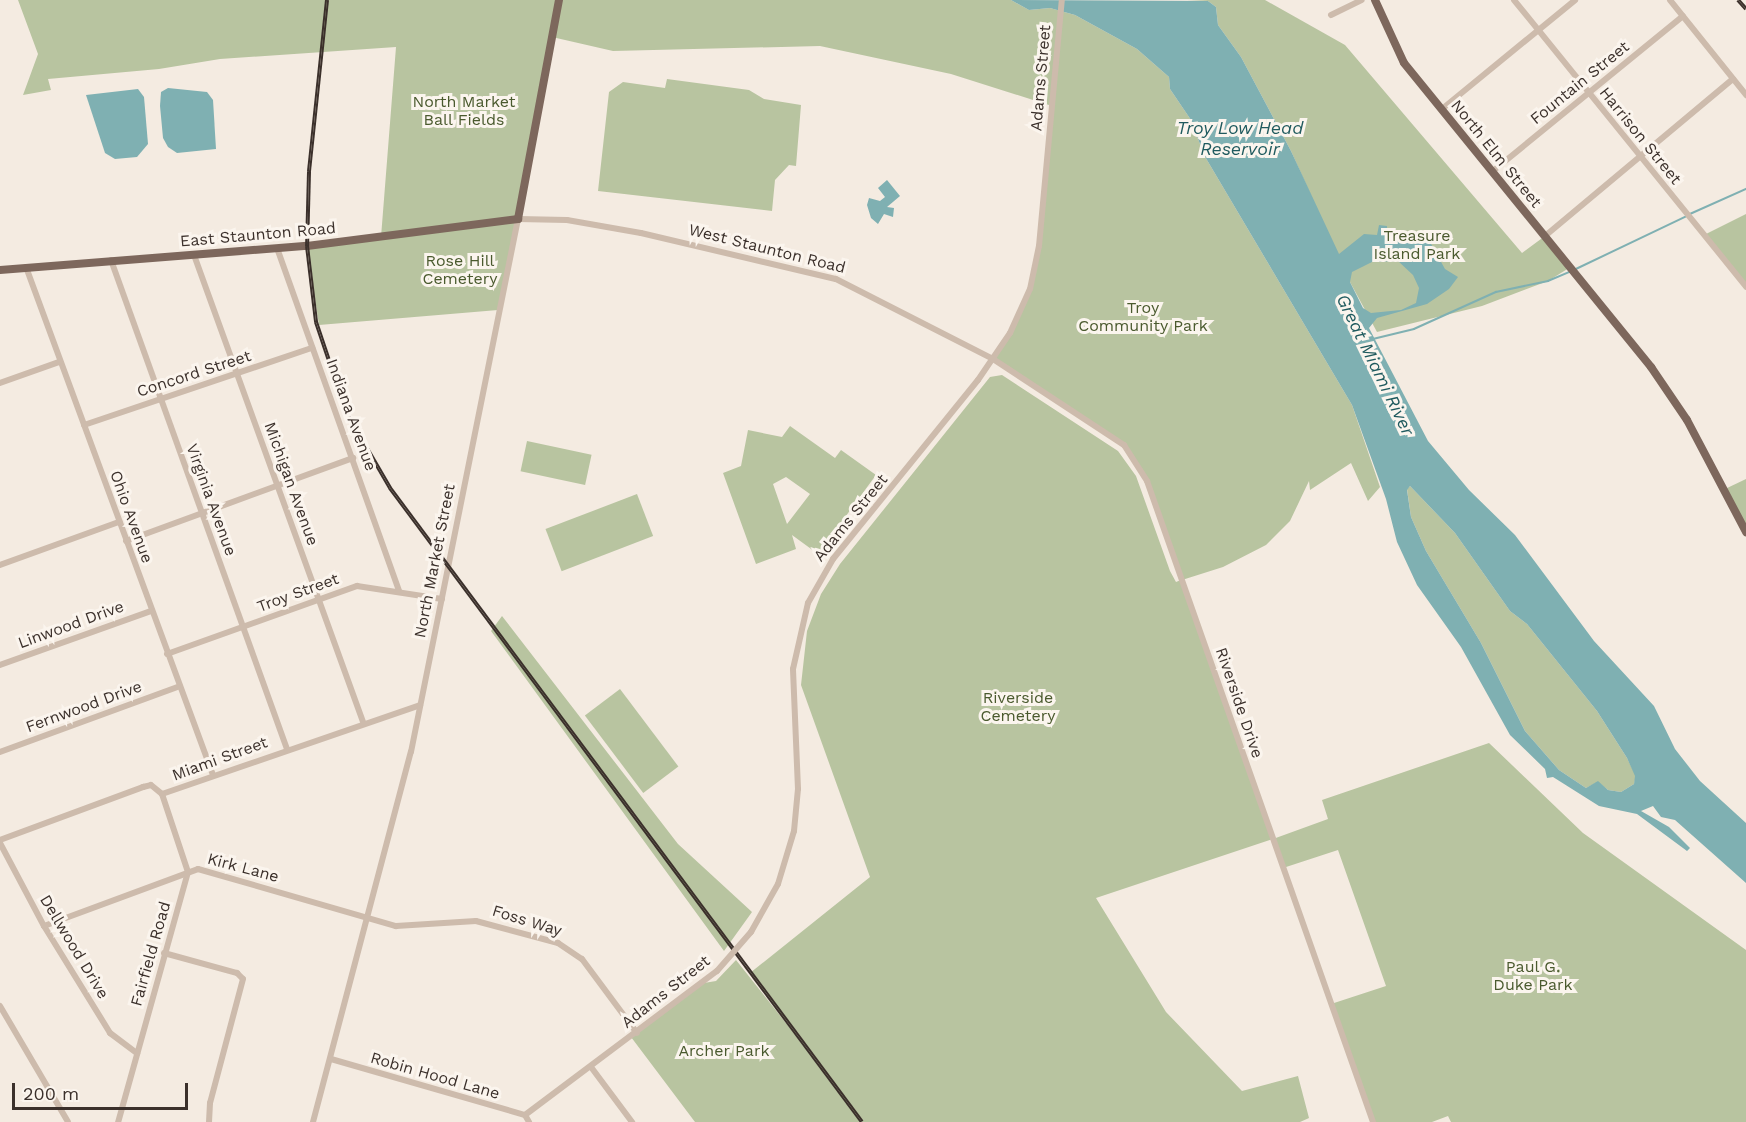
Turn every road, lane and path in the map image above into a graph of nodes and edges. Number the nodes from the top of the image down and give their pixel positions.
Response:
1 (559, 0) edge
2 (1062, 0) edge
3 (1362, 0) edge
4 (1375, 0) edge
5 (1514, 0) edge
6 (1575, 0) edge
7 (1670, 0) edge
8 (1331, 15) dead end
9 (1683, 16) junction
10 (1538, 31) junction
11 (1733, 79) junction
12 (1589, 94) junction
13 (1746, 95) edge
14 (1442, 109) junction
15 (1640, 158) junction
16 (1493, 171) junction
17 (518, 219) junction
18 (1545, 236) junction
19 (277, 248) junction
20 (194, 255) junction
21 (111, 260) junction
22 (26, 267) junction
23 (0, 270) edge
24 (1746, 287) edge
25 (312, 348) junction
26 (993, 358) junction
27 (59, 362) junction
28 (236, 374) junction
29 (0, 383) edge
30 (160, 399) junction
31 (84, 425) junction
32 (353, 458) junction
33 (278, 485) junction
34 (202, 513) junction
35 (119, 522) junction
36 (1746, 532) edge
37 (126, 541) junction
38 (0, 565) edge
39 (399, 591) junction
40 (319, 599) junction
41 (442, 599) junction
42 (151, 611) junction
43 (243, 627) junction
44 (167, 654) junction
45 (0, 665) edge
46 (178, 687) junction
47 (420, 705) junction
48 (363, 723) junction
49 (287, 749) junction
50 (0, 752) edge
51 (213, 775) junction
52 (162, 794) junction
53 (0, 841) edge
54 (188, 872) junction
55 (369, 919) junction
56 (44, 926) junction
57 (165, 953) junction
58 (0, 1006) edge
59 (637, 1033) junction
60 (137, 1053) junction
61 (331, 1059) junction
62 (591, 1067) junction
63 (525, 1116) junction
64 (1370, 1121) edge
65 (68, 1122) edge
66 (118, 1122) edge
67 (209, 1122) edge
68 (313, 1122) edge
69 (529, 1122) edge
70 (632, 1122) edge

1 - 17 main road, North Market Street
2 - 26 street, Adams Street
3 - 8 street
4 - 14 main road, North Elm Street
5 - 10 street, Harrison Street
6 - 10 street
7 - 9 street
9 - 11 street
9 - 12 street, Fountain Street
10 - 12 street, Harrison Street
10 - 14 street
11 - 13 street
11 - 15 street
12 - 15 street, Harrison Street
12 - 16 street, Fountain Street
14 - 16 main road, North Elm Street
15 - 18 street
15 - 24 street, Harrison Street
16 - 18 main road, North Elm Street
17 - 19 main road, East Staunton Road
17 - 26 street, West Staunton Road
17 - 41 street, North Market Street
18 - 36 main road, North Elm Street
19 - 20 main road, East Staunton Road
19 - 25 street, Indiana Avenue
20 - 21 main road, East Staunton Road
20 - 28 street, Michigan Avenue
21 - 22 main road, East Staunton Road
21 - 30 street, Virginia Avenue
22 - 23 main road, East Staunton Road
22 - 27 street, Ohio Avenue
25 - 28 street, Concord Street
25 - 32 street, Indiana Avenue
26 - 59 street, Adams Street, bridge
26 - 64 street, Riverside Drive
27 - 29 street
27 - 31 street, Ohio Avenue
28 - 30 street, Concord Street
28 - 33 street, Michigan Avenue
30 - 31 street, Concord Street
30 - 34 street, Virginia Avenue
31 - 35 street, Ohio Avenue
32 - 33 street
32 - 39 street, Indiana Avenue
33 - 34 street
33 - 40 street, Michigan Avenue
34 - 37 street
34 - 43 street, Virginia Avenue
35 - 37 street, Ohio Avenue
35 - 38 street
37 - 42 street, Ohio Avenue
39 - 40 street, Troy Street
39 - 41 street, Troy Street
40 - 43 street, Troy Street
40 - 48 street, Michigan Avenue
41 - 47 street, North Market Street
42 - 44 street, Ohio Avenue
42 - 45 street, Linwood Drive
43 - 44 street, Troy Street
43 - 49 street, Virginia Avenue
44 - 46 street, Ohio Avenue
46 - 50 street, Fernwood Drive
46 - 51 street, Ohio Avenue
47 - 48 street, Miami Street
47 - 55 street, North Market Street
48 - 49 street, Miami Street
49 - 51 street, Miami Street
51 - 52 street, Miami Street
52 - 53 street, Miami Street
52 - 54 street
53 - 56 street, Dellwood Drive
54 - 55 street, Kirk Lane
54 - 56 street, Kirk Lane
54 - 57 street, Fairfield Road
55 - 59 street, Foss Way
55 - 61 street, North Market Street
56 - 60 street, Dellwood Drive
57 - 60 street, Fairfield Road
57 - 67 street
58 - 65 street
59 - 62 street, Adams Street
60 - 66 street, Fairfield Road
61 - 63 street, Robin Hood Lane
61 - 68 street, North Market Street
62 - 63 street, Adams Street
62 - 70 street
63 - 69 street

